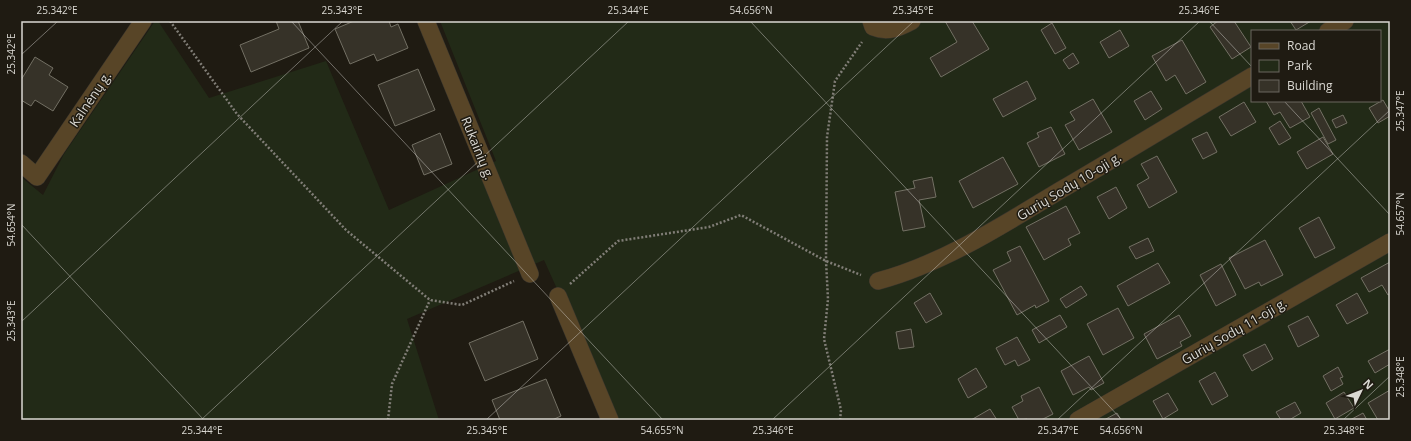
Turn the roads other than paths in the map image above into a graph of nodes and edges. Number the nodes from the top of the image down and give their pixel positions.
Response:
1 (143, 21) edge
2 (426, 21) edge
3 (912, 21) edge
4 (1346, 21) edge
5 (872, 24) edge
6 (1330, 30) edge
7 (1251, 77) edge
8 (21, 163) edge
9 (1390, 242) edge
10 (530, 274) road end
11 (878, 281) road end
12 (558, 296) road end
13 (610, 420) edge
14 (1078, 420) edge

1 - 8 street, Kalnėnų g.
2 - 10 street, Rukainių g.
3 - 5 street
4 - 6 street
7 - 11 street, Gurių Sodų 10-oji g.
9 - 14 street, Gurių Sodų 11-oji g.
12 - 13 street

